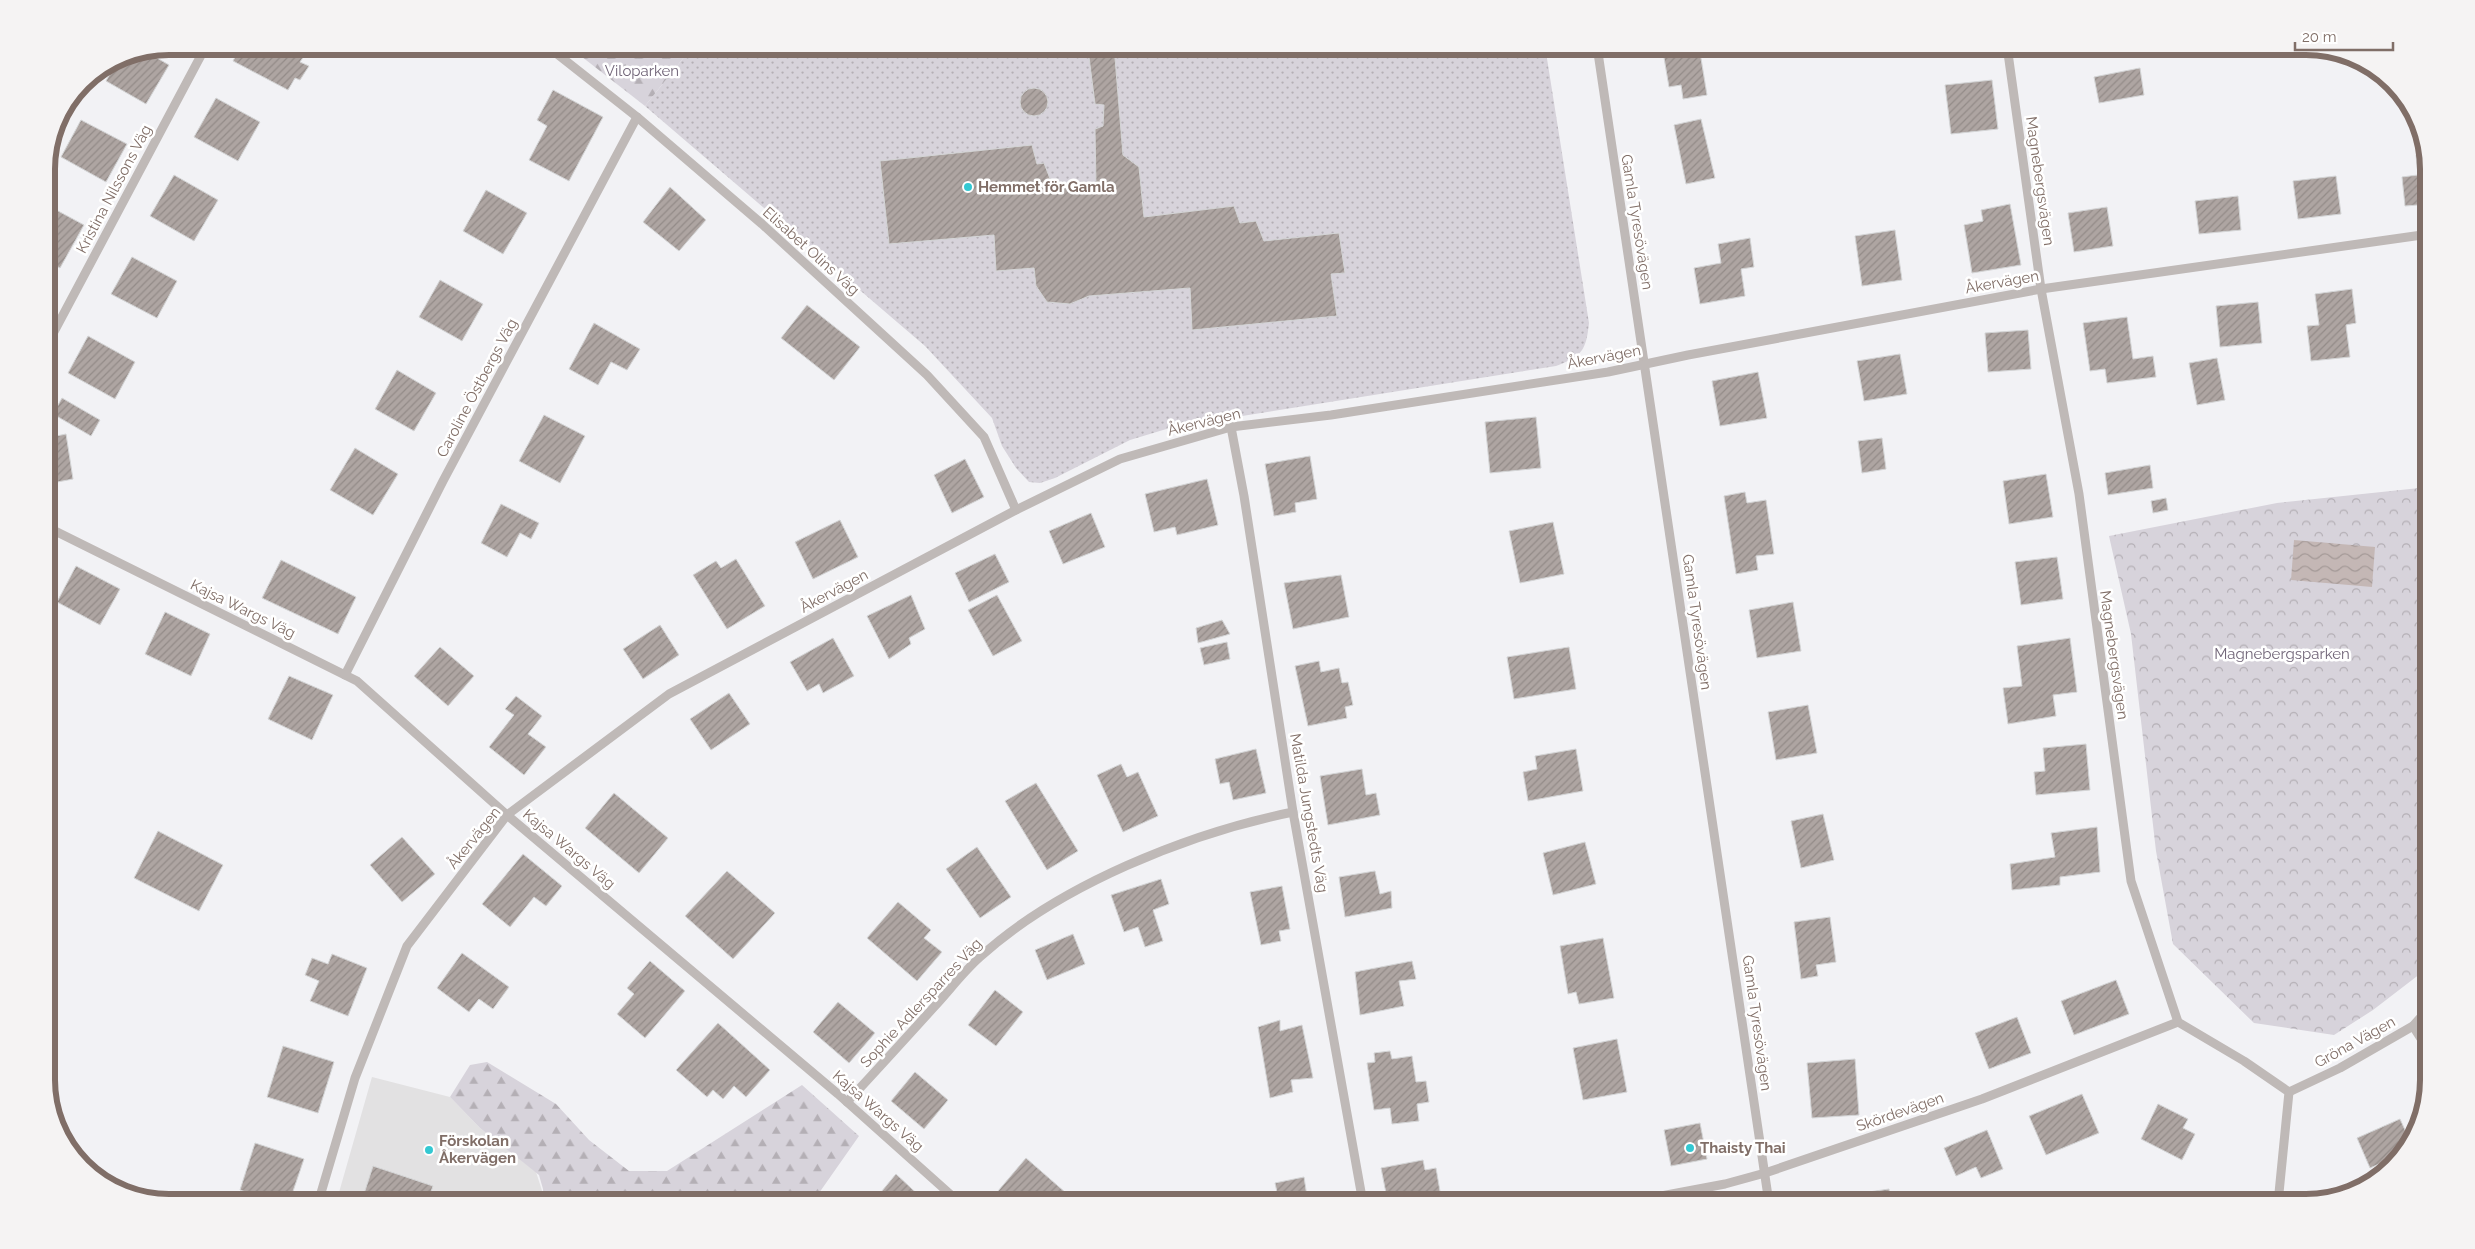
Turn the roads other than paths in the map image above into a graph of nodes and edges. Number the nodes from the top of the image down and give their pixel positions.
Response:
1 (201, 55) edge
2 (558, 55) edge
3 (1598, 55) edge
4 (2008, 55) edge
5 (637, 117) junction
6 (2420, 235) edge
7 (2040, 289) junction
8 (55, 328) edge
9 (1645, 364) junction
10 (1231, 427) junction
11 (1016, 510) junction
12 (55, 531) edge
13 (345, 675) junction
14 (1293, 812) junction
15 (508, 816) junction
16 (2420, 1018) edge
17 (2178, 1022) junction
18 (2413, 1026) junction
19 (2420, 1037) edge
20 (2289, 1092) junction
21 (847, 1102) junction
22 (1765, 1173) junction
23 (321, 1194) edge
24 (950, 1194) edge
25 (1362, 1194) edge
26 (1672, 1194) edge
27 (1768, 1194) edge
28 (2279, 1194) edge

1 - 8 street, Kristina Nilssons Väg
2 - 5 street, Elisabet Olins Väg
3 - 9 street, Gamla Tyresövägen
4 - 7 street, Magnebergsvägen
5 - 11 street, Elisabet Olins Väg
5 - 13 street, Caroline Östbergs Väg
6 - 7 street, Åkervägen
7 - 9 street, Åkervägen
7 - 17 street, Magnebergsvägen
9 - 10 street, Åkervägen
9 - 22 street, Gamla Tyresövägen
10 - 11 street, Åkervägen
10 - 14 street, Matilda Jungstedts Väg
11 - 15 street, Åkervägen
12 - 13 street, Kajsa Wargs Väg
13 - 15 street, Kajsa Wargs Väg
14 - 21 street, Sophie Adlersparres Väg
14 - 25 street, Matilda Jungstedts Väg
15 - 21 street, Kajsa Wargs Väg
15 - 23 street, Åkervägen
16 - 18 street, Gröna Vägen
17 - 20 street
17 - 22 street, Skördevägen
18 - 19 street
18 - 20 street, Gröna Vägen
20 - 28 street
21 - 24 street, Kajsa Wargs Väg
22 - 26 street, Skördevägen
22 - 27 street, Gamla Tyresövägen

